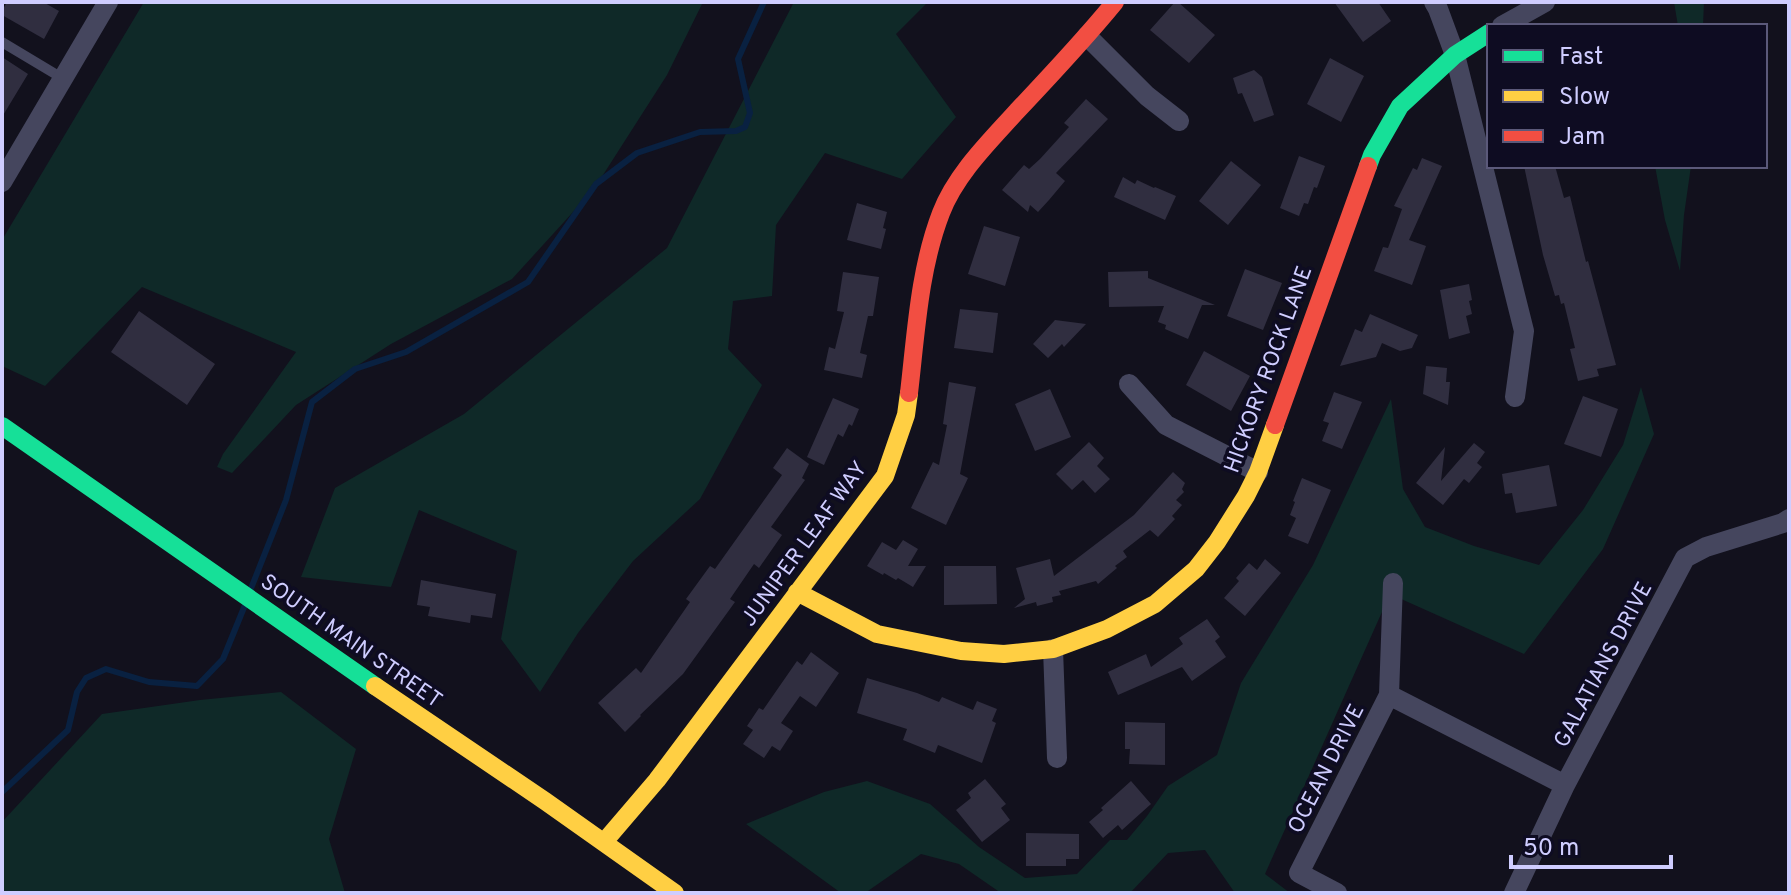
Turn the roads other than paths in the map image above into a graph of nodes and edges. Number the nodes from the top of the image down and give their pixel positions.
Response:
1 (108, 2) edge
2 (1115, 2) edge
3 (1434, 2) edge
4 (1545, 2) edge
5 (1506, 24) edge
6 (1487, 34) edge
7 (1087, 36) junction
8 (2, 42) edge
9 (1455, 55) junction
10 (62, 78) junction
11 (1179, 121) dead end
12 (2, 182) edge
13 (1129, 384) dead end
14 (1515, 397) dead end
15 (2, 426) edge
16 (1258, 472) junction
17 (1789, 519) edge
18 (1393, 583) dead end
19 (797, 592) junction
20 (1053, 649) junction
21 (1389, 695) junction
22 (1057, 758) dead end
23 (1565, 785) junction
24 (604, 842) junction
25 (675, 893) edge
26 (1337, 893) edge
27 (1514, 893) edge

1 - 10 street
2 - 7 street, JUNIPER LEAF WAY
3 - 9 street
4 - 5 street
6 - 9 street, HICKORY ROCK LANE
7 - 11 street
7 - 19 street, JUNIPER LEAF WAY
8 - 10 lane
9 - 14 street
9 - 16 street, HICKORY ROCK LANE
10 - 12 street
13 - 16 street
15 - 24 street, SOUTH MAIN STREET
16 - 20 street, HICKORY ROCK LANE
17 - 23 street, GALATIANS DRIVE
18 - 21 street
19 - 20 street, HICKORY ROCK LANE
19 - 24 street, JUNIPER LEAF WAY
20 - 22 street
21 - 23 street, OCEAN DRIVE
21 - 26 street, OCEAN DRIVE
23 - 27 street, GALATIANS DRIVE
24 - 25 street, SOUTH MAIN STREET

